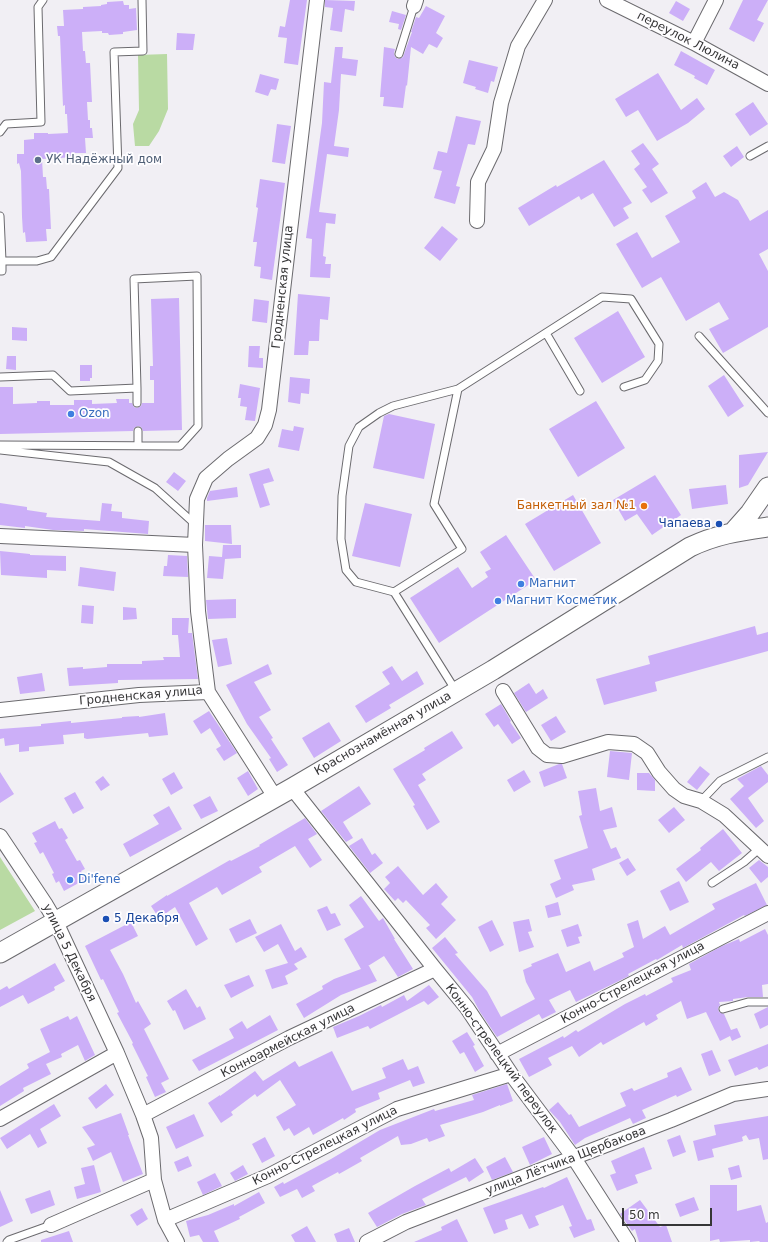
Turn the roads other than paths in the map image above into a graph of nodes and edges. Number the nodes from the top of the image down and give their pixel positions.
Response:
1 (43, 0) edge
2 (142, 0) edge
3 (317, 0) edge
4 (545, 0) edge
5 (607, 0) edge
6 (716, 0) edge
7 (415, 3) edge
8 (694, 43) junction
9 (399, 54) dead end
10 (768, 84) edge
11 (0, 132) edge
12 (768, 146) edge
13 (750, 156) dead end
14 (0, 216) edge
15 (477, 221) dead end
16 (2, 261) junction
17 (0, 272) edge
18 (546, 333) junction
19 (698, 336) dead end
20 (0, 377) edge
21 (624, 387) dead end
22 (137, 388) junction
23 (458, 389) junction
24 (580, 391) dead end
25 (137, 403) dead end
26 (768, 413) edge
27 (138, 431) dead end
28 (0, 445) edge
29 (138, 446) junction
30 (0, 450) edge
31 (768, 487) edge
32 (196, 525) junction
33 (768, 527) edge
34 (734, 531) junction
35 (0, 536) edge
36 (195, 545) junction
37 (394, 592) junction
38 (503, 690) dead end
39 (456, 691) junction
40 (208, 692) junction
41 (0, 710) edge
42 (768, 757) edge
43 (292, 788) junction
44 (275, 797) junction
45 (701, 801) junction
46 (0, 836) edge
47 (764, 852) edge
48 (712, 883) dead end
49 (768, 913) edge
50 (56, 922) junction
51 (0, 953) edge
52 (435, 969) junction
53 (768, 1002) edge
54 (723, 1009) dead end
55 (117, 1053) junction
56 (497, 1054) junction
57 (511, 1074) junction
58 (768, 1089) edge
59 (143, 1115) junction
60 (0, 1119) edge
61 (574, 1158) junction
62 (154, 1180) junction
63 (165, 1220) junction
64 (51, 1225) joint
65 (6, 1242) edge
66 (177, 1242) edge
67 (367, 1242) edge
68 (628, 1242) edge

1 - 11 lane
2 - 16 lane
3 - 32 street, Гродненская улица
4 - 15 street
5 - 8 street, переулок Люлина
6 - 8 street
7 - 9 lane
8 - 10 street, переулок Люлина
12 - 13 lane
14 - 16 lane
16 - 17 lane
18 - 21 lane
18 - 23 lane
18 - 24 lane
19 - 26 lane
20 - 22 lane
22 - 25 lane
22 - 29 lane
23 - 37 lane
23 - 37 lane
27 - 29 lane
28 - 29 lane
30 - 32 lane
31 - 34 street
32 - 36 street, Гродненская улица
33 - 34 street, Краснознамённая улица
34 - 39 street, Краснознамённая улица
35 - 36 street
36 - 40 street, Гродненская улица
37 - 39 lane
38 - 45 street
39 - 43 street, Краснознамённая улица
40 - 41 street, Гродненская улица
40 - 44 street
42 - 45 lane
43 - 44 street, Краснознамённая улица
43 - 52 street, Конно-стрелецкий переулок
44 - 50 street, Краснознамённая улица
45 - 47 street
46 - 50 street, улица 5 Декабря
47 - 48 lane
49 - 56 street, Конно-Стрелецкая улица
50 - 51 street, Краснознамённая улица
50 - 55 street, улица 5 Декабря
52 - 56 street, Конно-стрелецкий переулок
52 - 59 street, Конноармейская улица
53 - 54 lane
55 - 59 street, улица 5 Декабря
55 - 60 street
56 - 57 street, Конно-стрелецкий переулок
57 - 61 street, Конно-стрелецкий переулок
57 - 63 street, Конно-Стрелецкая улица
58 - 61 street, улица Лётчика Щербакова
59 - 62 street, улица 5 Декабря
61 - 67 street, улица Лётчика Щербакова
61 - 68 street, Конно-стрелецкий переулок
62 - 63 street, улица 5 Декабря
62 - 64 street
63 - 66 street, улица 5 Декабря
64 - 65 lane

